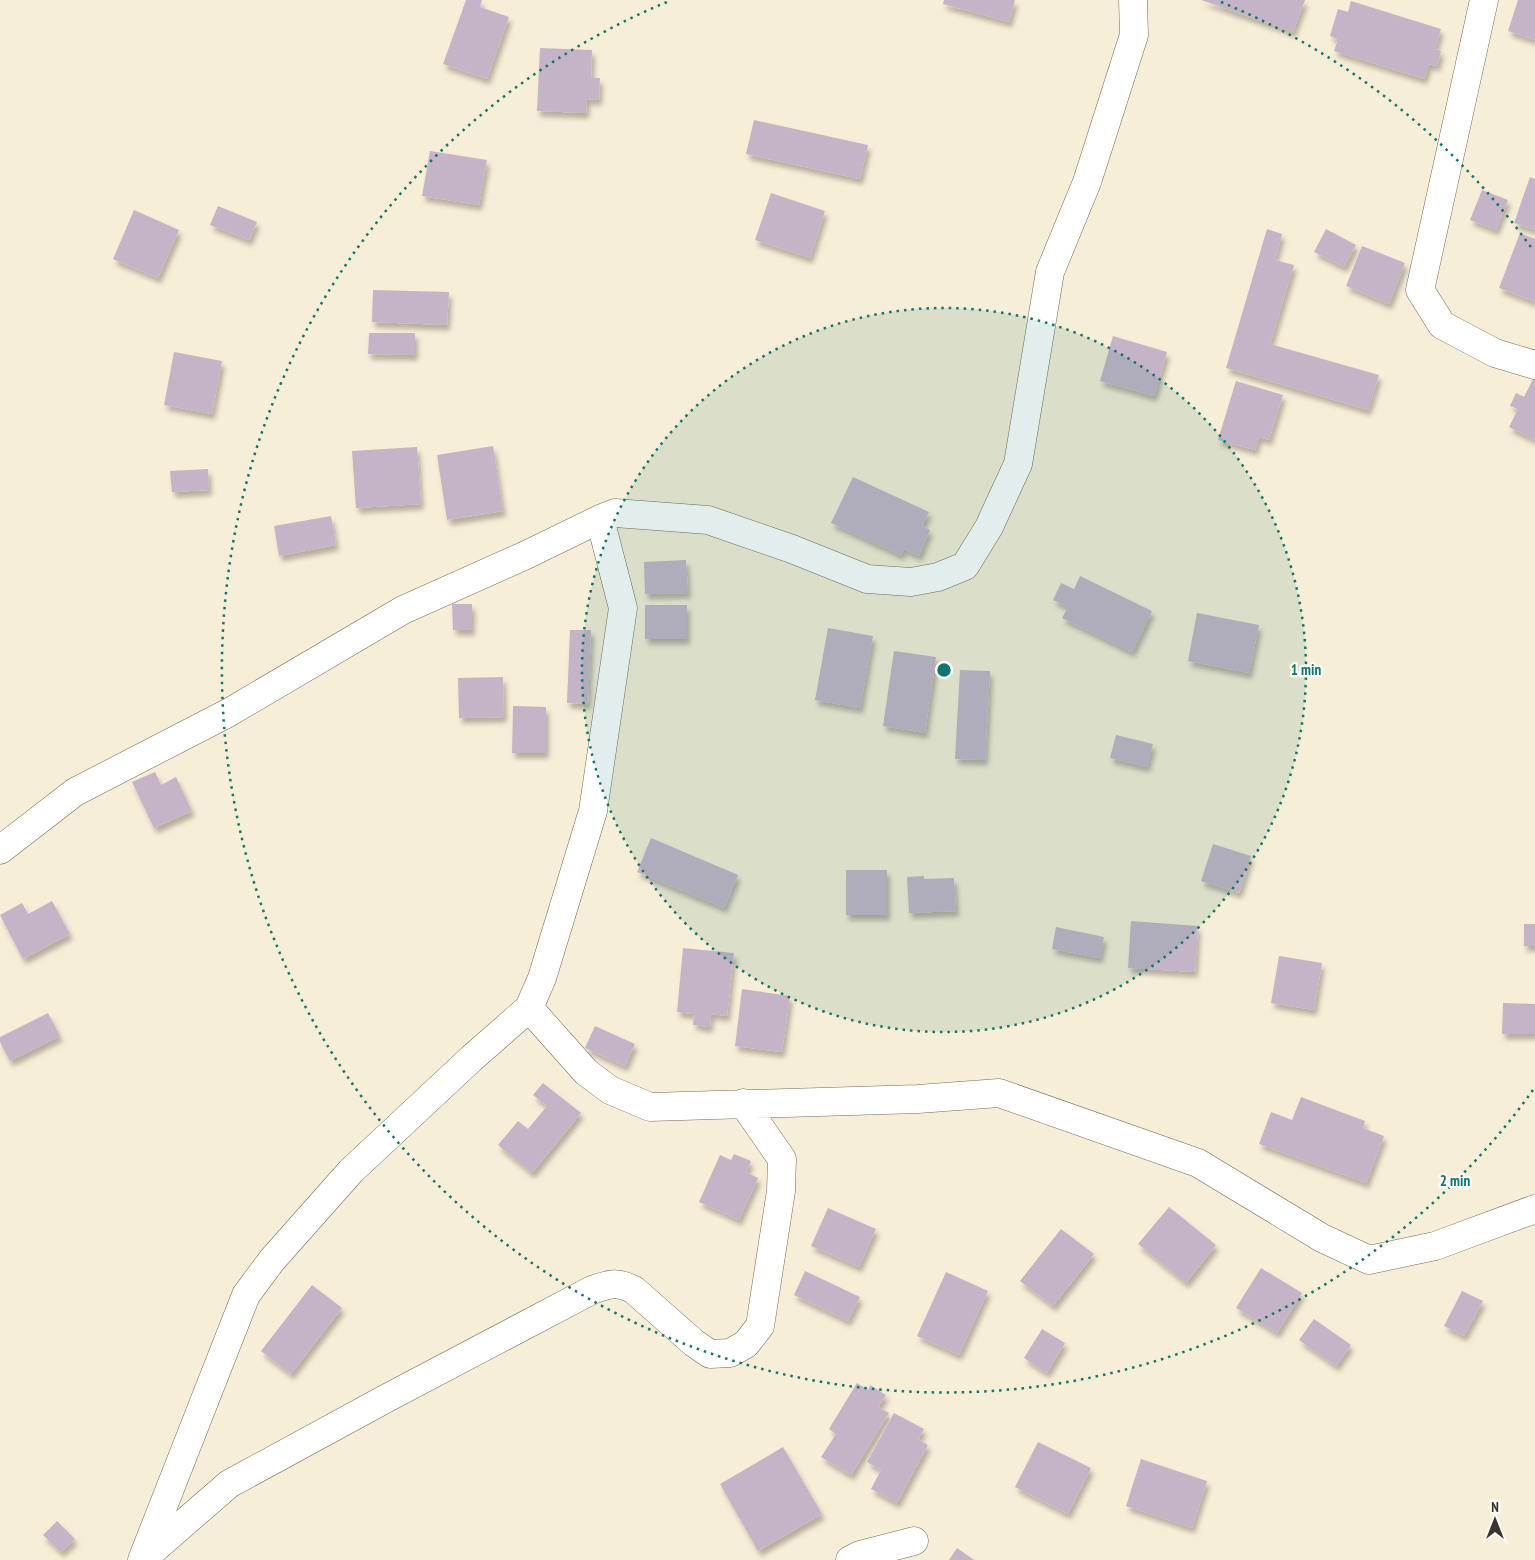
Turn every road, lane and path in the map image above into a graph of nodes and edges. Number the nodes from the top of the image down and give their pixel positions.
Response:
1 (1133, 0) edge
2 (1481, 1) edge
3 (1535, 365) edge
4 (600, 519) junction
5 (0, 850) edge
6 (529, 1008) junction
7 (742, 1103) junction
8 (1535, 1209) edge
9 (914, 1541) dead end
10 (142, 1560) edge
11 (850, 1560) edge

1 - 4 street
2 - 3 street
4 - 5 street
4 - 6 street
6 - 7 street
6 - 10 street
7 - 8 street
7 - 10 street
9 - 11 street

